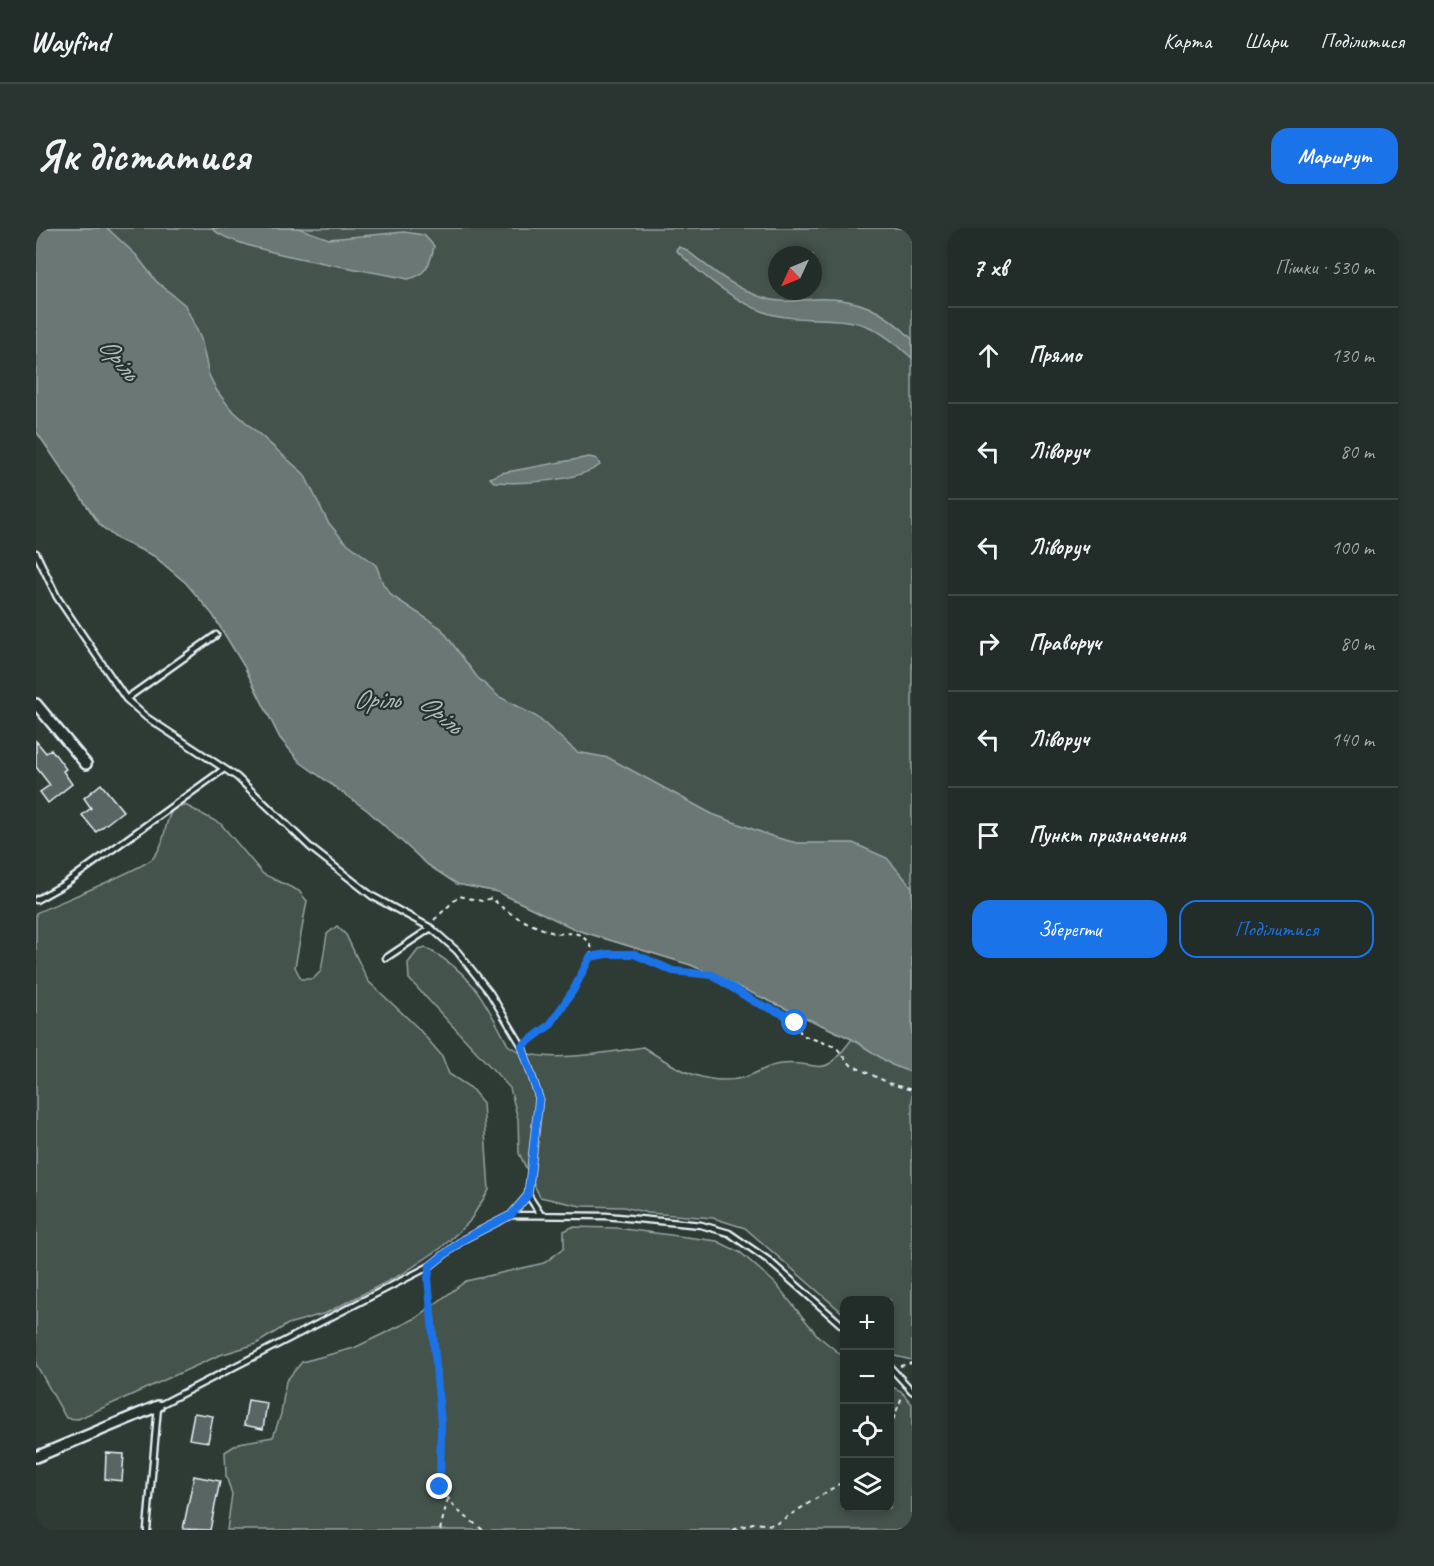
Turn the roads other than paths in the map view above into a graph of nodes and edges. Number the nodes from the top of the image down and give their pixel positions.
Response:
1 (36, 553) edge
2 (216, 635) dead end
3 (126, 699) junction
4 (36, 704) edge
5 (86, 764) dead end
6 (224, 769) junction
7 (36, 900) edge
8 (429, 927) junction
9 (386, 958) dead end
10 (528, 1195) junction
11 (511, 1215) junction
12 (541, 1215) junction
13 (840, 1323) edge
14 (894, 1372) edge
15 (912, 1391) edge
16 (158, 1406) junction
17 (36, 1457) edge
18 (147, 1530) edge

1 - 3 lane
2 - 3 lane
3 - 6 lane
4 - 5 street
6 - 7 lane
6 - 8 lane
8 - 9 lane
8 - 10 lane
10 - 11 lane
10 - 12 lane
11 - 12 lane
11 - 16 lane
12 - 13 lane
14 - 15 lane
16 - 17 street
16 - 18 lane

